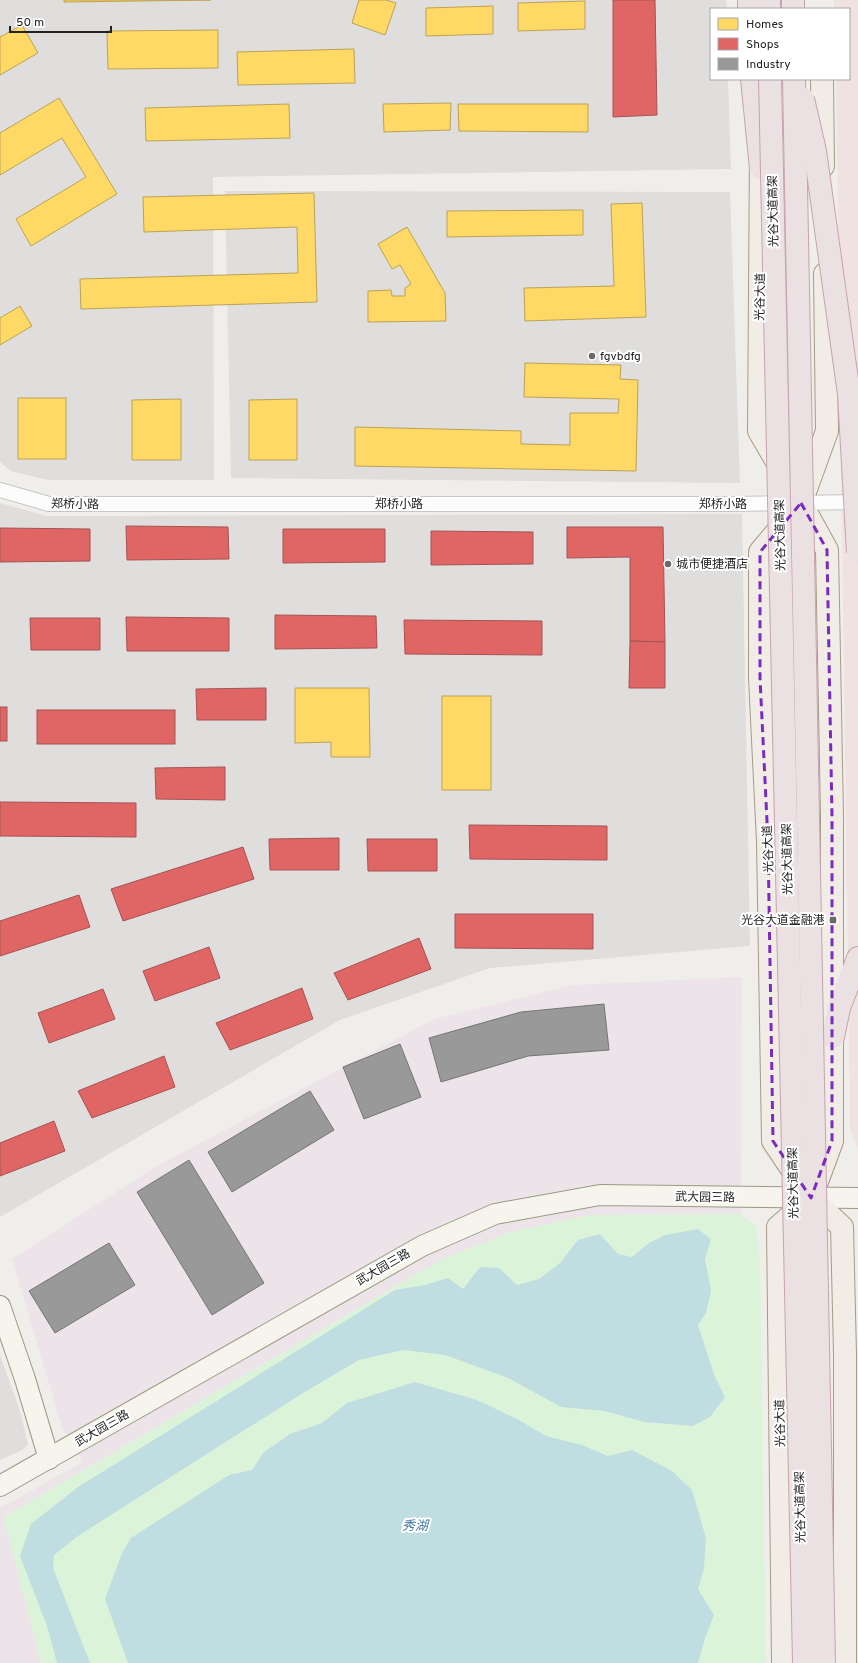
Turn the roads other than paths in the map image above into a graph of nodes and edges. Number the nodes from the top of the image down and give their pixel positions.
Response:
1 (752, 80) edge
2 (762, 80) edge
3 (770, 80) edge
4 (794, 80) edge
5 (799, 80) edge
6 (822, 80) edge
7 (761, 168) junction
8 (0, 490) edge
9 (858, 502) edge
10 (801, 504) junction
11 (858, 552) edge
12 (858, 958) edge
13 (833, 1037) junction
14 (811, 1198) junction
15 (858, 1198) edge
16 (0, 1306) edge
17 (49, 1459) junction
18 (0, 1486) edge
19 (783, 1663) edge
20 (804, 1663) edge
21 (824, 1663) edge
22 (845, 1663) edge

1 - 7 highway
2 - 7 main road, 光谷大道
3 - 20 highway, 光谷大道高架, bridge
4 - 21 highway, 光谷大道高架, bridge
5 - 11 highway, bridge
6 - 10 main road, 光谷大道
7 - 10 main road, 光谷大道
8 - 10 street, 郑桥小路
9 - 10 street, 郑桥小路
10 - 13 main road, 光谷大道
10 - 14 main road, 光谷大道
12 - 13 highway
13 - 14 main road, 光谷大道
14 - 15 street, 武大园三路
14 - 17 street, 武大园三路
14 - 19 main road, 光谷大道
14 - 22 main road, 光谷大道
16 - 17 street
17 - 18 street, 武大园三路

